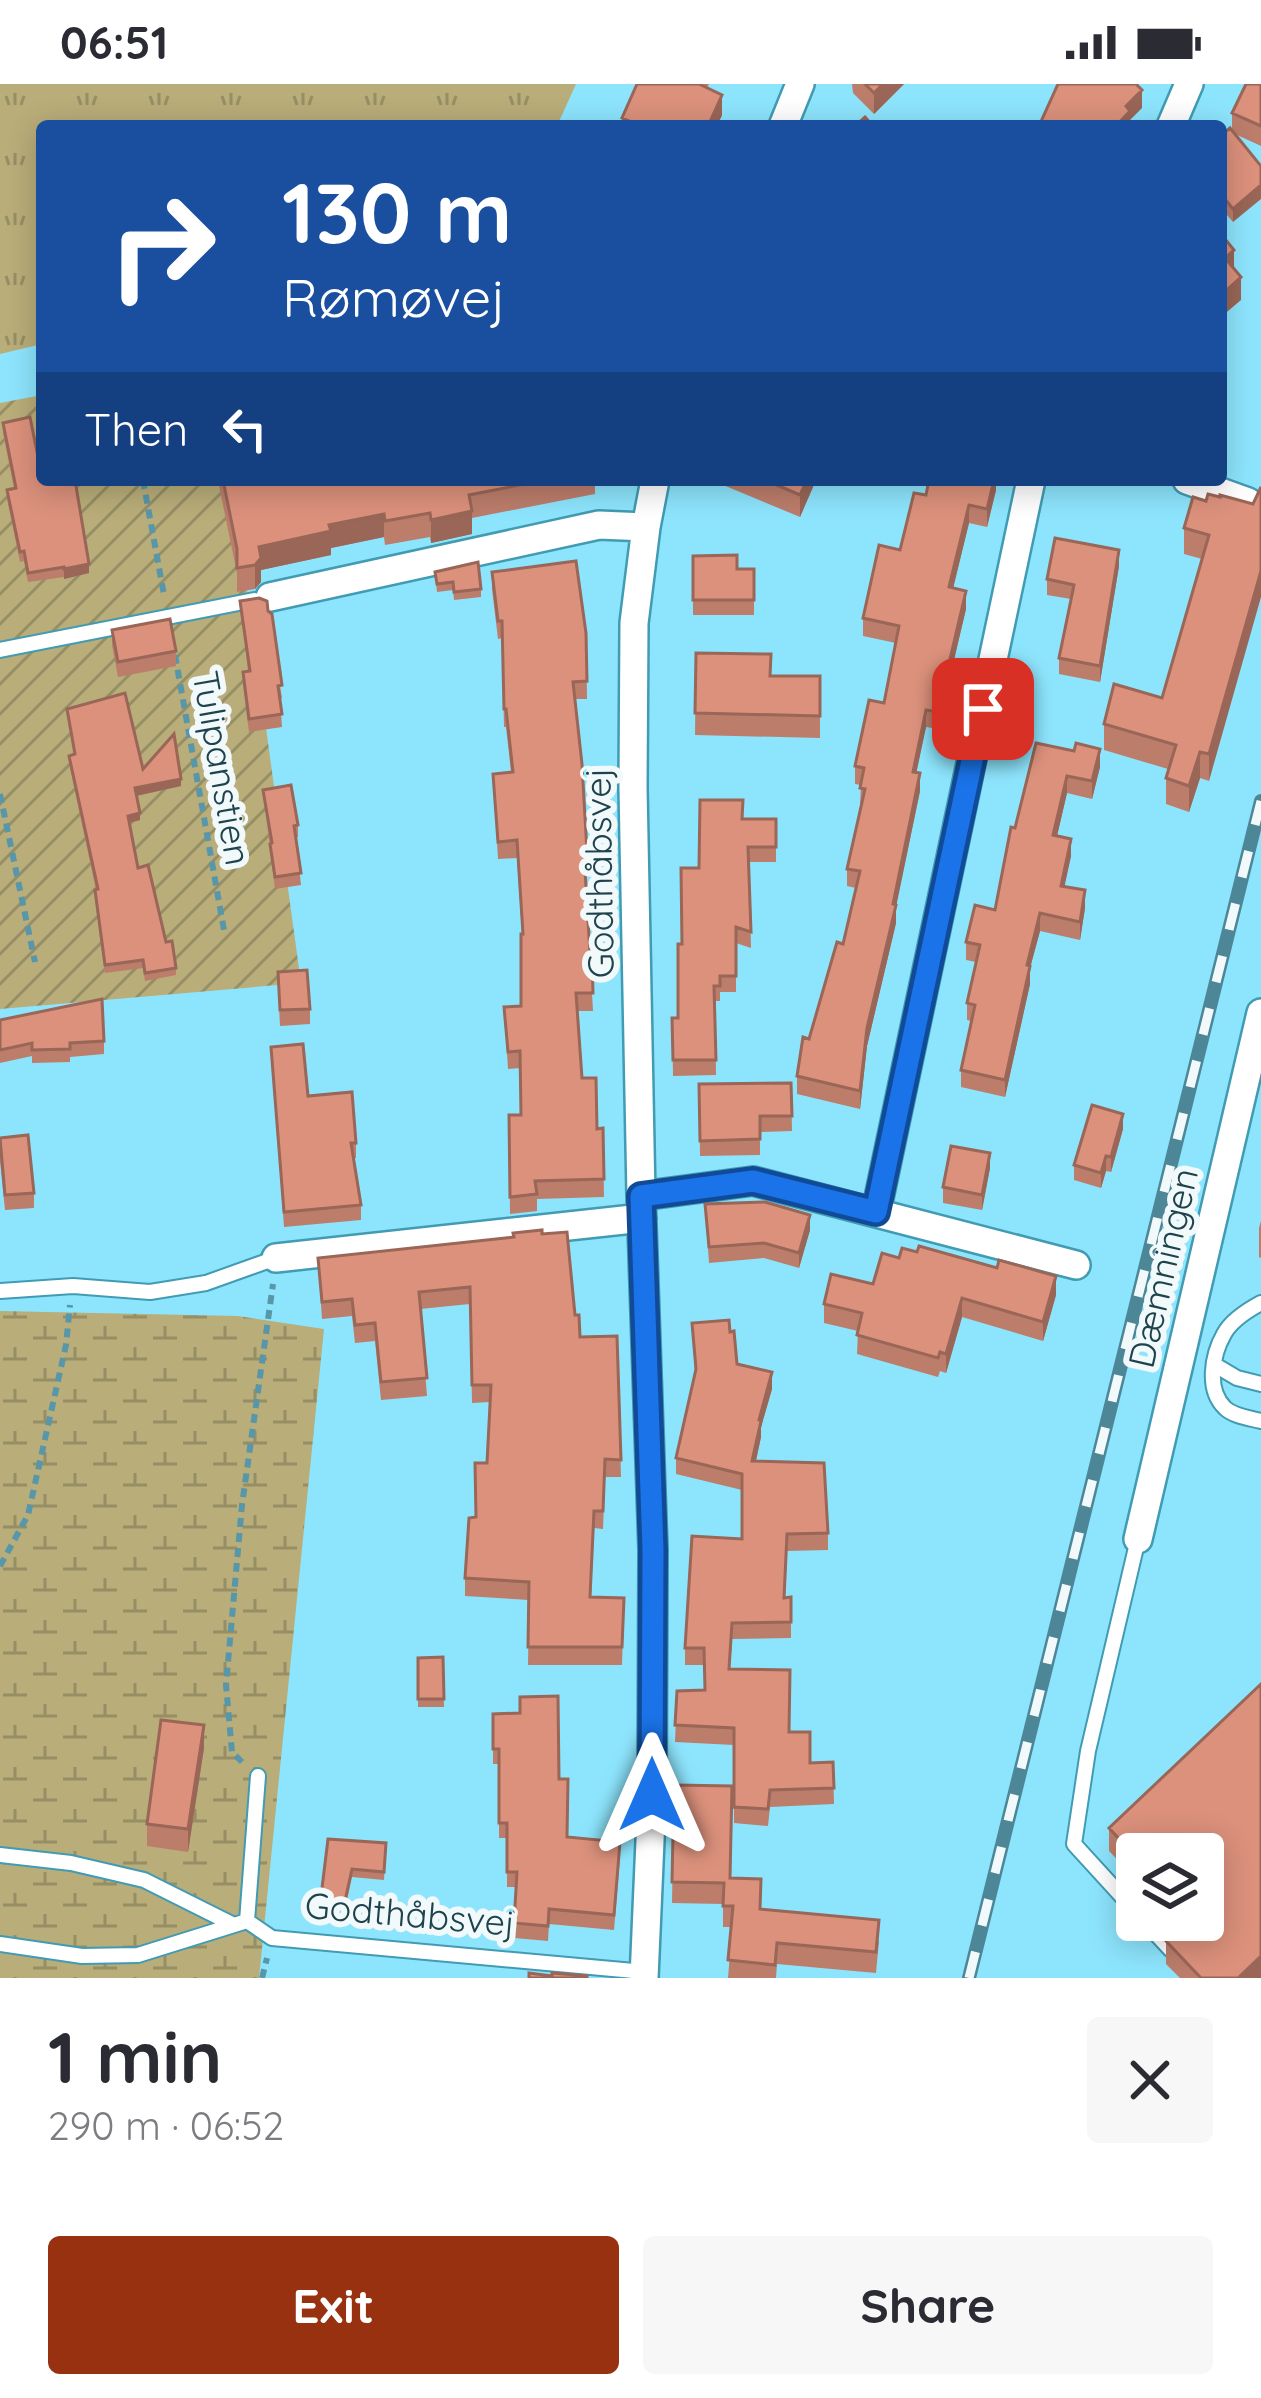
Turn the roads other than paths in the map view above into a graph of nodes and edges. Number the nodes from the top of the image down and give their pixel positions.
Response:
1 (800, 84) edge
2 (1190, 84) edge
3 (785, 120) edge
4 (1174, 120) edge
5 (654, 486) edge
6 (1030, 486) edge
7 (1203, 486) edge
8 (1247, 502) edge
9 (646, 527) junction
10 (270, 597) joint
11 (0, 650) edge
12 (1261, 1013) edge
13 (642, 1207) junction
14 (876, 1212) junction
15 (276, 1258) joint
16 (1076, 1265) dead end
17 (0, 1291) edge
18 (1261, 1303) edge
19 (1215, 1365) junction
20 (1261, 1384) edge
21 (1261, 1421) edge
22 (1138, 1539) joint
23 (258, 1776) road end
24 (0, 1855) edge
25 (1116, 1890) edge
26 (241, 1923) junction
27 (1163, 1941) edge
28 (0, 1944) edge
29 (1172, 1950) edge
30 (645, 1975) edge

1 - 3 street
2 - 4 street
5 - 9 street, Godthåbsvej
6 - 14 street
7 - 8 street
9 - 10 street
9 - 13 street, Godthåbsvej
10 - 11 lane
12 - 22 street, Dæmningen
13 - 14 street
13 - 15 street
13 - 30 street, Godthåbsvej
14 - 16 street
15 - 17 lane
18 - 19 lane
19 - 20 lane
19 - 21 lane
22 - 25 lane
23 - 26 lane
24 - 26 lane, Godthåbsvej
26 - 28 lane
26 - 30 lane, Godthåbsvej
27 - 29 lane

